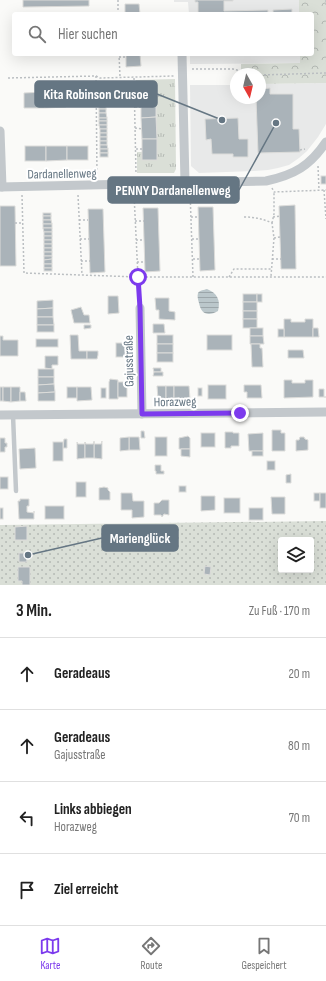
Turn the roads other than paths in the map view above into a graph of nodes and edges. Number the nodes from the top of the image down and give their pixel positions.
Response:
1 (182, 56) edge
2 (0, 131) edge
3 (326, 142) edge
4 (188, 183) junction
5 (1, 187) edge
6 (140, 308) road end
7 (326, 412) edge
8 (142, 414) junction
9 (0, 415) edge
10 (14, 415) junction
11 (16, 491) dead end

1 - 4 street
2 - 5 street
3 - 4 street, Dardanellenweg
4 - 5 street, Dardanellenweg
6 - 8 street, Gajusstraße
7 - 8 street, Horazweg
8 - 10 street, Horazweg
9 - 10 street, Horazweg
10 - 11 lane

